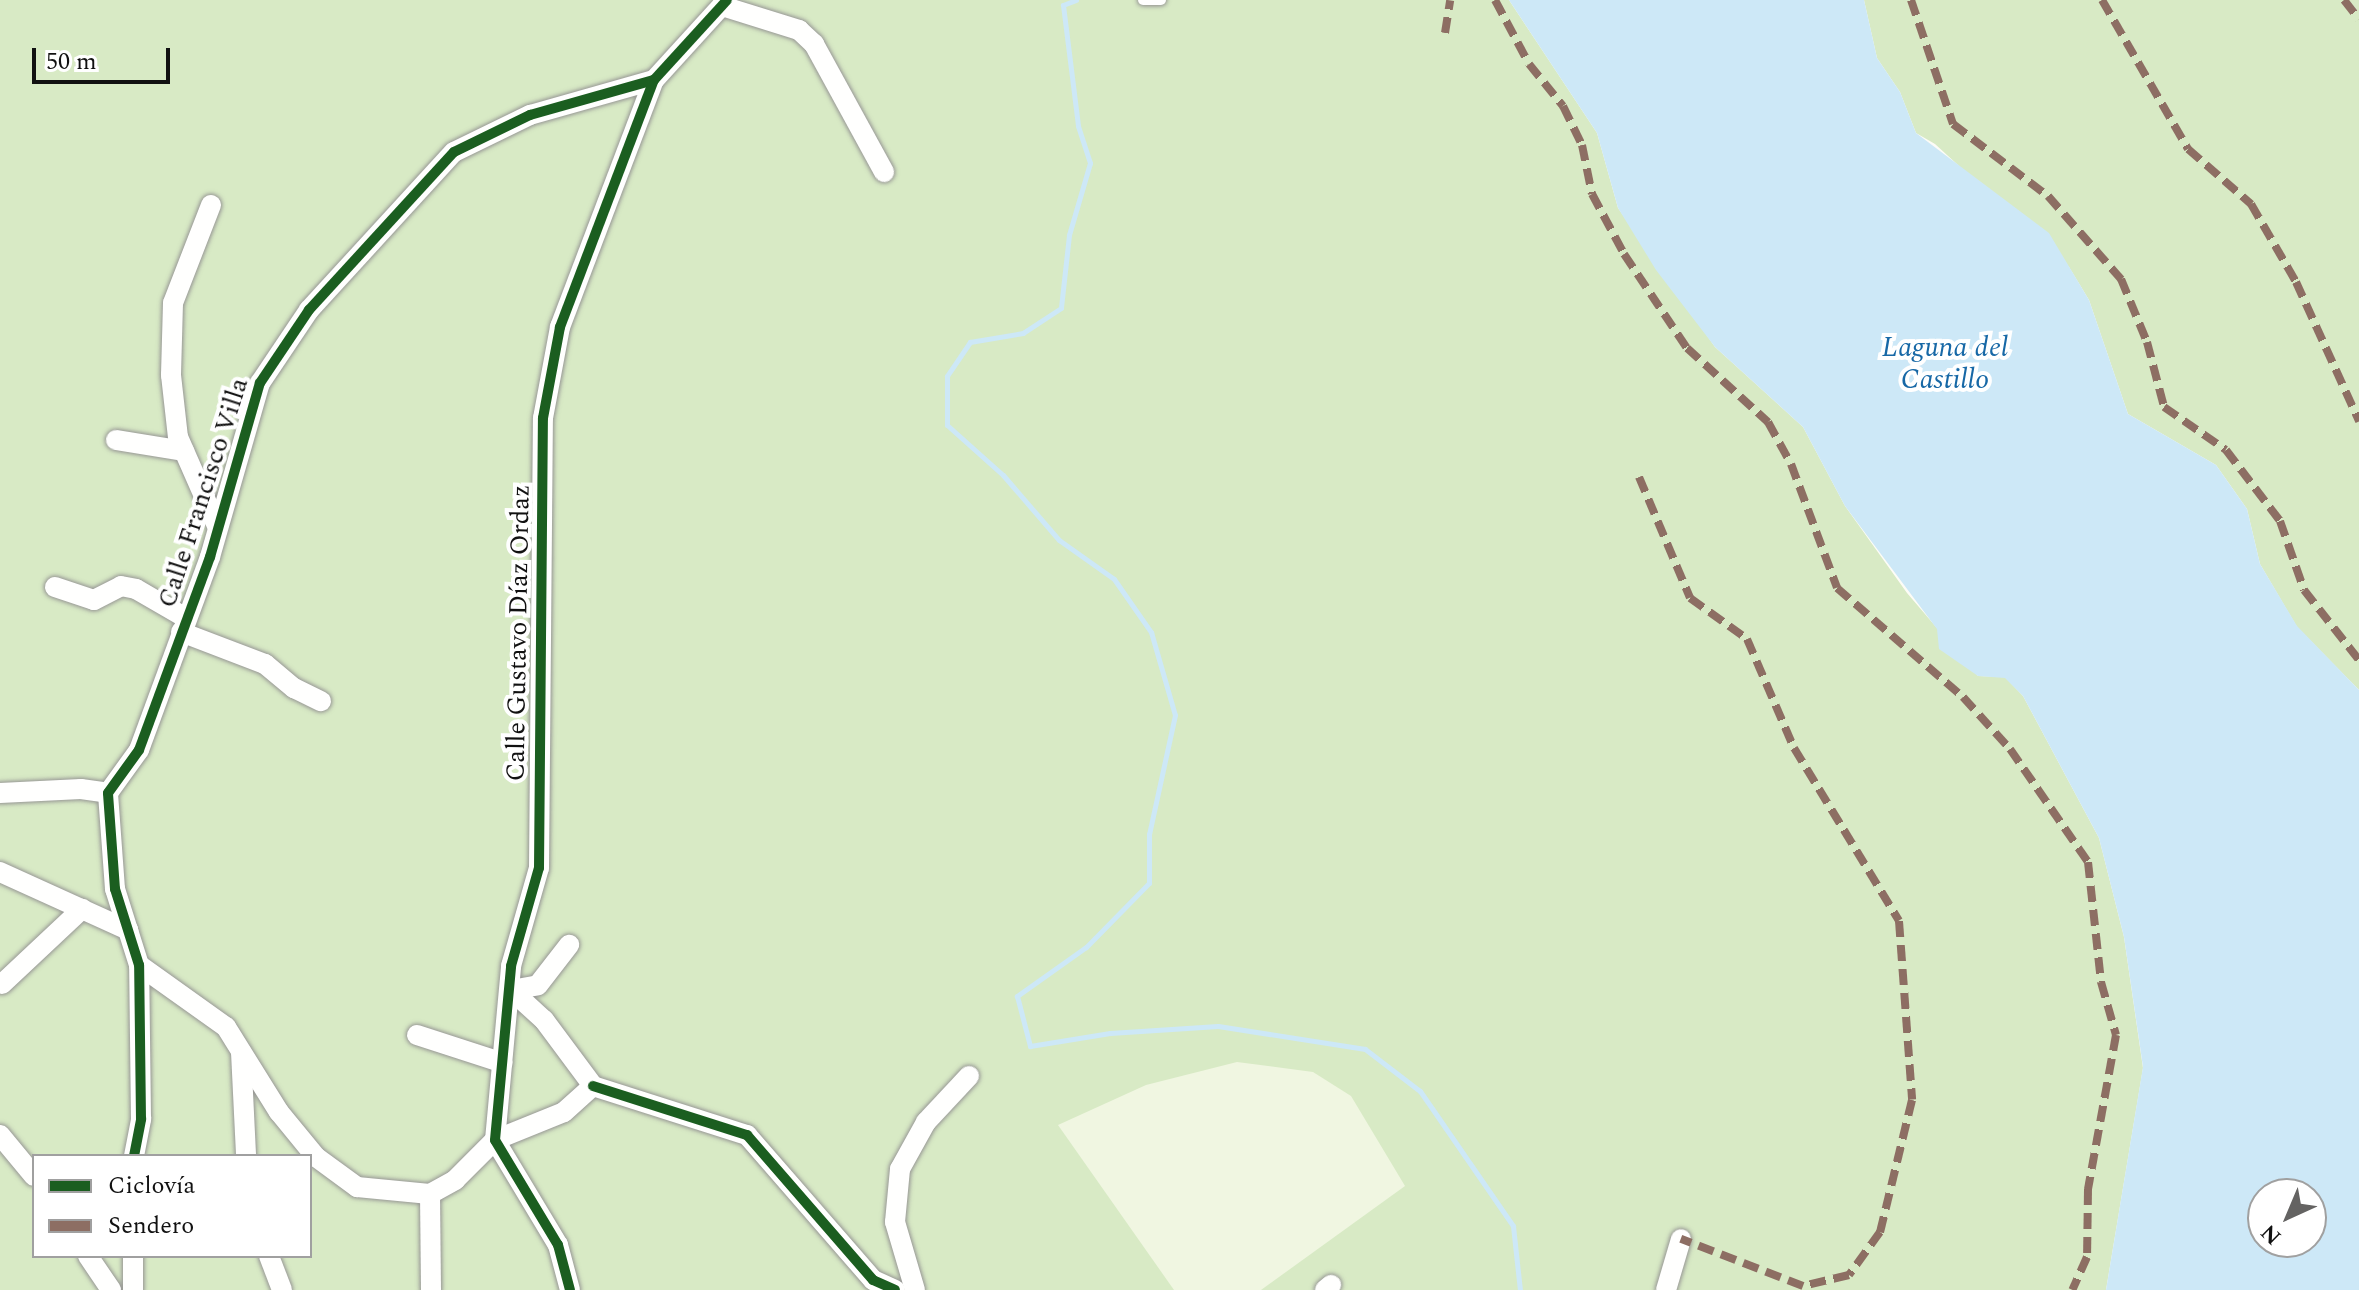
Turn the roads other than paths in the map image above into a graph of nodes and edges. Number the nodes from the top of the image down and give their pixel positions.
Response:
1 (1143, 0) edge
2 (1161, 0) edge
3 (724, 3) edge
4 (654, 80) junction
5 (884, 172) dead end
6 (211, 205) dead end
7 (116, 440) dead end
8 (184, 451) junction
9 (217, 526) junction
10 (55, 587) dead end
11 (183, 625) junction
12 (321, 701) dead end
13 (0, 793) edge
14 (108, 793) junction
15 (0, 872) edge
16 (82, 909) junction
17 (128, 930) junction
18 (569, 945) dead end
19 (139, 965) junction
20 (2, 984) dead end
21 (511, 990) junction
22 (417, 1035) dead end
23 (241, 1048) junction
24 (503, 1063) junction
25 (969, 1076) dead end
26 (593, 1086) junction
27 (0, 1135) edge
28 (495, 1140) junction
29 (134, 1154) edge
30 (246, 1154) edge
31 (32, 1174) edge
32 (430, 1194) junction
33 (1681, 1239) dead end
34 (89, 1258) edge
35 (133, 1258) edge
36 (270, 1258) edge
37 (111, 1290) edge
38 (133, 1290) edge
39 (282, 1290) edge
40 (431, 1290) edge
41 (570, 1290) edge
42 (895, 1290) edge
43 (915, 1290) edge
44 (1666, 1290) edge

1 - 2 lane
3 - 4 street, Calle Gustavo Díaz Ordaz
3 - 5 street
4 - 9 street, Calle Francisco Villa
4 - 21 street, Calle Gustavo Díaz Ordaz
6 - 8 street
7 - 8 street
8 - 9 street
9 - 11 street, Calle Francisco Villa
10 - 11 street
11 - 12 street
11 - 14 street, Calle Francisco Villa
13 - 14 street
14 - 17 street
15 - 16 street
16 - 17 street
16 - 20 street
17 - 19 street
18 - 21 street
19 - 23 street
19 - 29 street
21 - 24 street, Calle Gustavo Díaz Ordaz
21 - 26 street
22 - 24 street
23 - 30 street
23 - 32 street
24 - 28 street, Calle Gustavo Díaz Ordaz
25 - 43 street
26 - 28 street
26 - 42 street
27 - 31 street
28 - 32 street
28 - 41 street
32 - 40 street
33 - 44 street
34 - 37 street
35 - 38 street
36 - 39 street

